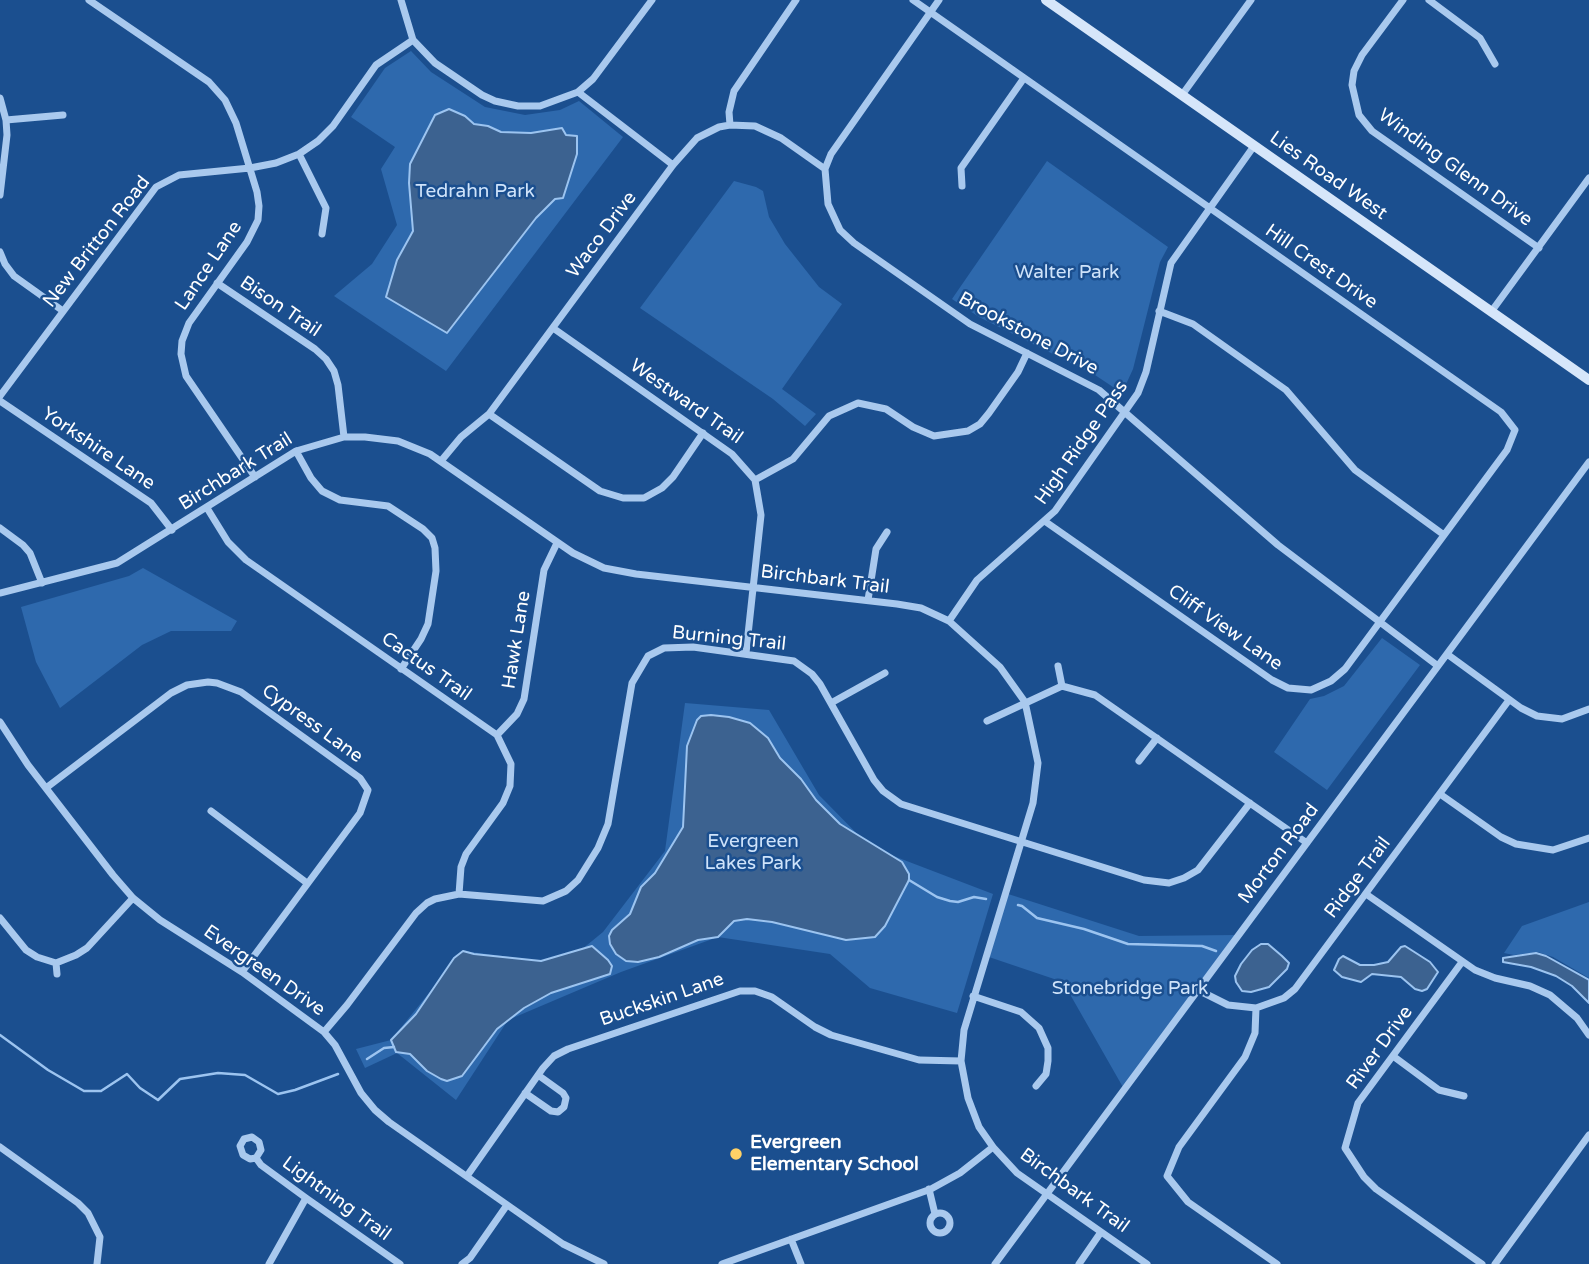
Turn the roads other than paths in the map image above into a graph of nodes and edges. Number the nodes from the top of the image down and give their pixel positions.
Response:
1 (89, 0) edge
2 (401, 0) edge
3 (652, 0) edge
4 (796, 0) edge
5 (912, 0) edge
6 (940, 0) edge
7 (1046, 0) edge
8 (1251, 0) edge
9 (1403, 0) edge
10 (1429, 0) edge
11 (930, 12) junction
12 (413, 40) junction
13 (1494, 64) dead end
14 (1024, 78) junction
15 (578, 92) junction
16 (1182, 95) junction
17 (0, 98) edge
18 (63, 115) dead end
19 (6, 120) junction
20 (730, 125) junction
21 (1254, 146) junction
22 (299, 154) junction
23 (673, 165) junction
24 (250, 168) junction
25 (825, 169) junction
26 (1589, 178) edge
27 (962, 186) dead end
28 (1586, 190) edge
29 (0, 195) edge
30 (1210, 208) junction
31 (322, 234) dead end
32 (1539, 248) junction
33 (0, 252) edge
34 (218, 283) junction
35 (63, 311) junction
36 (1159, 311) junction
37 (1492, 312) junction
38 (553, 328) junction
39 (1027, 353) junction
40 (1589, 380) edge
41 (0, 398) edge
42 (1125, 412) junction
43 (489, 414) junction
44 (703, 433) junction
45 (344, 437) junction
46 (296, 451) junction
47 (441, 461) junction
48 (1589, 462) edge
49 (255, 477) junction
50 (755, 480) junction
51 (207, 508) junction
52 (1046, 522) junction
53 (0, 528) edge
54 (172, 530) junction
55 (887, 532) dead end
56 (1444, 535) junction
57 (557, 543) junction
58 (42, 583) junction
59 (754, 587) junction
60 (0, 593) edge
61 (868, 600) junction
62 (949, 621) junction
63 (1380, 621) junction
64 (746, 653) junction
65 (1447, 654) junction
66 (1058, 666) dead end
67 (1438, 666) junction
68 (401, 669) junction
69 (884, 673) dead end
70 (1062, 686) junction
71 (1509, 700) junction
72 (1025, 702) junction
73 (831, 703) junction
74 (1589, 709) edge
75 (987, 721) dead end
76 (0, 722) edge
77 (497, 735) junction
78 (1157, 738) junction
79 (1139, 761) dead end
80 (46, 788) junction
81 (1440, 794) junction
82 (1250, 803) junction
83 (211, 811) dead end
84 (1589, 838) edge
85 (1021, 842) junction
86 (1307, 843) junction
87 (307, 883) junction
88 (458, 894) junction
89 (1366, 894) junction
90 (133, 898) junction
91 (0, 918) edge
92 (1462, 962) junction
93 (56, 963) junction
94 (242, 972) junction
95 (57, 974) dead end
96 (1198, 990) junction
97 (973, 996) junction
98 (1256, 1008) junction
99 (324, 1032) junction
100 (1589, 1035) edge
101 (1393, 1056) junction
102 (961, 1061) junction
103 (538, 1075) junction
104 (1036, 1086) dead end
105 (525, 1093) junction
106 (1464, 1096) dead end
107 (1589, 1135) edge
108 (0, 1147) edge
109 (993, 1147) junction
110 (256, 1158) dead end
111 (467, 1177) junction
112 (929, 1189) junction
113 (1047, 1194) junction
114 (306, 1198) junction
115 (507, 1205) junction
116 (935, 1214) dead end
117 (1101, 1232) junction
118 (791, 1239) junction
119 (589, 1261) edge
120 (97, 1264) edge
121 (269, 1264) edge
122 (400, 1264) edge
123 (462, 1264) edge
124 (604, 1264) edge
125 (722, 1264) edge
126 (801, 1264) edge
127 (995, 1264) edge
128 (1079, 1264) edge
129 (1147, 1264) edge
130 (1277, 1264) edge
131 (1482, 1264) edge
132 (1495, 1264) edge

1 - 24 street, Lance Lane
2 - 12 street
3 - 15 street
4 - 20 street
5 - 11 street, Hill Crest Drive
6 - 11 street
7 - 16 street, Lies Road West
8 - 16 street
9 - 32 street, Winding Glenn Drive
10 - 13 street
11 - 14 street, Hill Crest Drive
11 - 25 street
12 - 15 street
12 - 22 street, New Britton Road
14 - 27 street
14 - 30 street, Hill Crest Drive
15 - 23 street
16 - 21 street, Lies Road West
17 - 19 street
18 - 19 street
19 - 29 street
20 - 23 street, Waco Drive
20 - 25 street, Waco Drive
21 - 30 street, High Ridge Pass
21 - 37 street, Lies Road West
22 - 24 street, New Britton Road
22 - 31 street
23 - 38 street, Waco Drive
24 - 34 street, Lance Lane
24 - 35 street, New Britton Road
25 - 39 street, Brookstone Drive
26 - 28 street
28 - 32 street
30 - 36 street, High Ridge Pass
30 - 56 street, Hill Crest Drive
32 - 37 street
33 - 35 street
34 - 45 street, Bison Trail
34 - 49 street, Lance Lane
35 - 41 street, New Britton Road
36 - 42 street, High Ridge Pass
36 - 56 street
37 - 40 street, Lies Road West
38 - 43 street, Waco Drive
38 - 44 street, Westward Trail
39 - 42 street, Brookstone Drive
39 - 50 street
41 - 54 street, Yorkshire Lane
42 - 52 street, High Ridge Pass
42 - 63 street, Brookstone Drive
43 - 44 street
43 - 47 street, Waco Drive
44 - 50 street, Westward Trail
45 - 46 street, Birchbark Trail
45 - 47 street, Birchbark Trail
46 - 49 street, Birchbark Trail
46 - 68 street
47 - 57 street, Birchbark Trail
48 - 65 street, Morton Road
49 - 51 street, Birchbark Trail
50 - 59 street
51 - 54 street, Birchbark Trail
51 - 68 street, Cactus Trail
52 - 62 street, High Ridge Pass
52 - 63 street, Cliff View Lane
53 - 58 street
54 - 58 street, Birchbark Trail
55 - 61 street
56 - 63 street, Hill Crest Drive
57 - 59 street, Birchbark Trail
57 - 77 street, Hawk Lane
58 - 60 street, Birchbark Trail
59 - 61 street, Birchbark Trail
59 - 64 street
61 - 62 street, Birchbark Trail
62 - 72 street, Birchbark Trail
63 - 67 street, Brookstone Drive
64 - 73 street, Burning Trail
64 - 88 street, Burning Trail
65 - 67 street, Morton Road
65 - 71 street
66 - 70 street
67 - 86 street, Morton Road
68 - 77 street, Cactus Trail
69 - 73 street
70 - 72 street
70 - 78 street
71 - 74 street
71 - 81 street, Ridge Trail
72 - 75 street
72 - 85 street, Birchbark Trail
73 - 85 street, Burning Trail
76 - 80 street, Evergreen Drive
77 - 88 street
78 - 79 street
78 - 82 street
80 - 87 street, Cypress Lane
80 - 90 street, Evergreen Drive
81 - 84 street
81 - 89 street, Ridge Trail
82 - 85 street, Burning Trail
82 - 86 street
83 - 87 street
85 - 97 street, Birchbark Trail
86 - 96 street, Morton Road
87 - 94 street, Cypress Lane
88 - 99 street, Burning Trail
89 - 92 street
89 - 98 street, Ridge Trail
90 - 93 street
90 - 94 street, Evergreen Drive
91 - 93 street
92 - 100 street
92 - 101 street, River Drive
93 - 95 street
94 - 99 street, Evergreen Drive
96 - 98 street
96 - 113 street, Morton Road
97 - 102 street, Birchbark Trail
97 - 104 street
98 - 130 street
99 - 111 street, Evergreen Drive
101 - 106 street
101 - 131 street, River Drive
102 - 103 street, Buckskin Lane
102 - 109 street, Birchbark Trail
103 - 105 street, Buckskin Lane
103 - 105 street
105 - 111 street, Buckskin Lane
107 - 132 street
108 - 120 street
109 - 112 street
109 - 113 street, Birchbark Trail
110 - 114 street, Lightning Trail
111 - 115 street, Evergreen Drive
112 - 116 street
112 - 118 street
113 - 117 street, Birchbark Trail
113 - 127 street, Morton Road
114 - 121 street
114 - 122 street, Lightning Trail
115 - 119 street, Evergreen Drive
115 - 123 street
117 - 128 street
117 - 129 street, Birchbark Trail
118 - 125 street
118 - 126 street
119 - 124 street, Evergreen Drive

